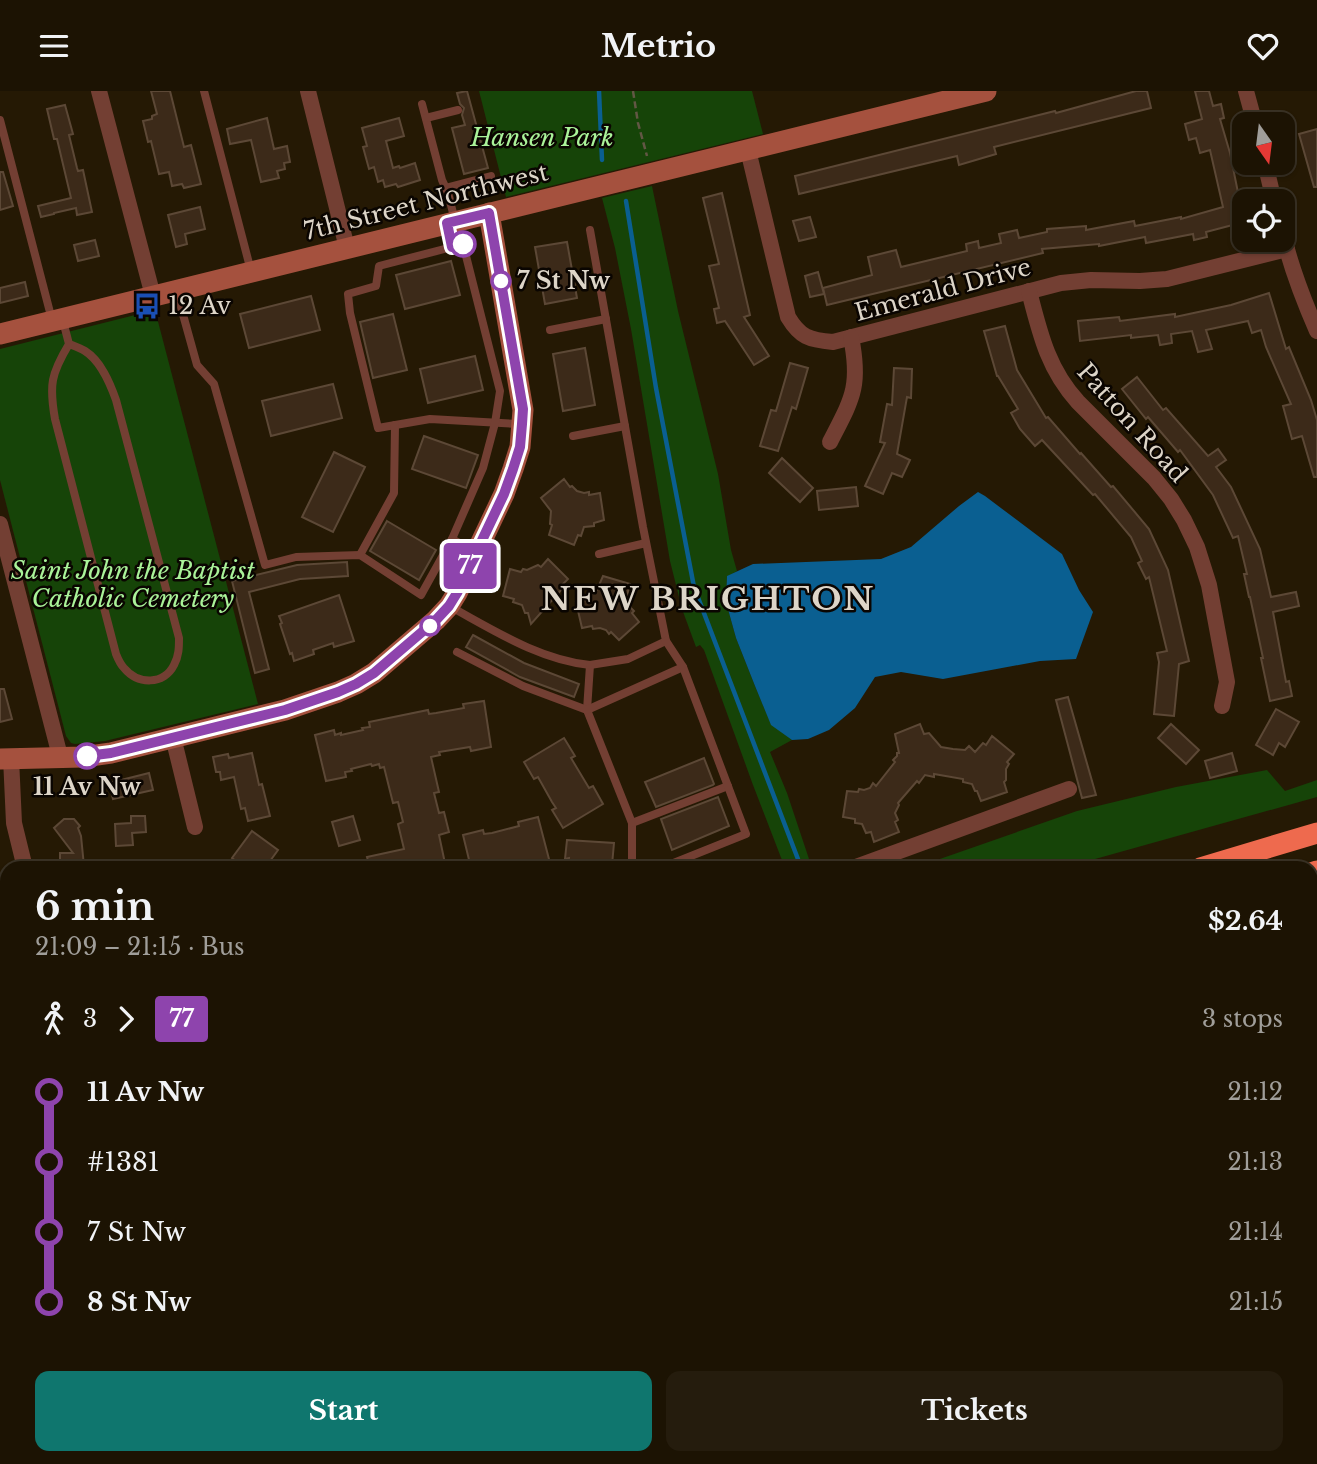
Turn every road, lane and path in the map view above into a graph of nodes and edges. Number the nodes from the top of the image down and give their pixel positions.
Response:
1 (99, 91) edge
2 (204, 91) edge
3 (308, 91) edge
4 (633, 91) edge
5 (986, 91) edge
6 (1246, 91) edge
7 (422, 104) dead end
8 (458, 110) dead end
9 (1252, 112) edge
10 (426, 118) junction
11 (0, 120) edge
12 (748, 150) junction
13 (648, 162) dead end
14 (491, 176) dead end
15 (445, 188) junction
16 (489, 213) junction
17 (451, 222) junction
18 (590, 230) dead end
19 (452, 247) junction
20 (347, 248) junction
21 (1251, 252) edge
22 (1288, 252) edge
23 (251, 271) junction
24 (176, 290) junction
25 (1029, 291) junction
26 (153, 296) junction
27 (606, 319) junction
28 (57, 320) junction
29 (550, 330) dead end
30 (1317, 331) edge
31 (0, 334) edge
32 (851, 337) junction
33 (69, 344) junction
34 (495, 423) junction
35 (522, 424) junction
36 (395, 425) junction
37 (625, 426) junction
38 (573, 436) dead end
39 (830, 442) dead end
40 (0, 524) edge
41 (453, 539) junction
42 (646, 543) junction
43 (477, 552) junction
44 (599, 554) dead end
45 (360, 555) junction
46 (449, 606) junction
47 (666, 641) junction
48 (457, 652) dead end
49 (590, 665) junction
50 (683, 667) junction
51 (1222, 706) dead end
52 (587, 710) junction
53 (173, 737) junction
54 (60, 756) junction
55 (5, 758) edge
56 (728, 786) junction
57 (1069, 789) dead end
58 (632, 823) junction
59 (195, 827) dead end
60 (1317, 833) edge
61 (23, 861) edge
62 (632, 861) edge
63 (678, 861) edge
64 (872, 861) edge
65 (1223, 861) edge

1 - 26 street
2 - 23 lane
3 - 20 street
4 - 13 path
5 - 12 street, 7th Street Northwest
6 - 9 street
7 - 10 lane
8 - 10 lane
10 - 15 lane
11 - 28 lane
12 - 16 street, 7th Street Northwest
12 - 32 street, Emerald Drive
14 - 15 lane
15 - 17 lane
16 - 17 street, 7th Street Northwest
16 - 35 street
17 - 19 lane
17 - 20 street, 7th Street Northwest
18 - 27 lane
19 - 34 lane
19 - 36 lane
20 - 23 street, 7th Street Northwest
21 - 25 street, Emerald Drive
22 - 30 street
23 - 24 street, 7th Street Northwest
24 - 26 street, 7th Street Northwest
24 - 45 lane
25 - 32 street, Emerald Drive
25 - 51 street, Patton Road
26 - 28 street, 7th Street Northwest
27 - 29 lane
27 - 37 lane
28 - 31 street, 7th Street Northwest
28 - 33 lane
32 - 39 street
33 - 33 lane
34 - 35 lane
34 - 36 lane
34 - 41 lane
35 - 43 street
36 - 45 lane
37 - 38 lane
37 - 42 lane
40 - 54 street
41 - 43 lane
41 - 45 lane
42 - 44 lane
42 - 47 lane
43 - 46 street
46 - 49 lane
46 - 53 street
47 - 49 lane
47 - 50 lane
48 - 52 lane
49 - 52 lane
50 - 52 lane
50 - 56 lane
52 - 58 lane
53 - 54 street
53 - 59 street
54 - 55 street
55 - 61 street
56 - 58 lane
56 - 63 lane
57 - 64 street
58 - 62 lane
60 - 65 highway

